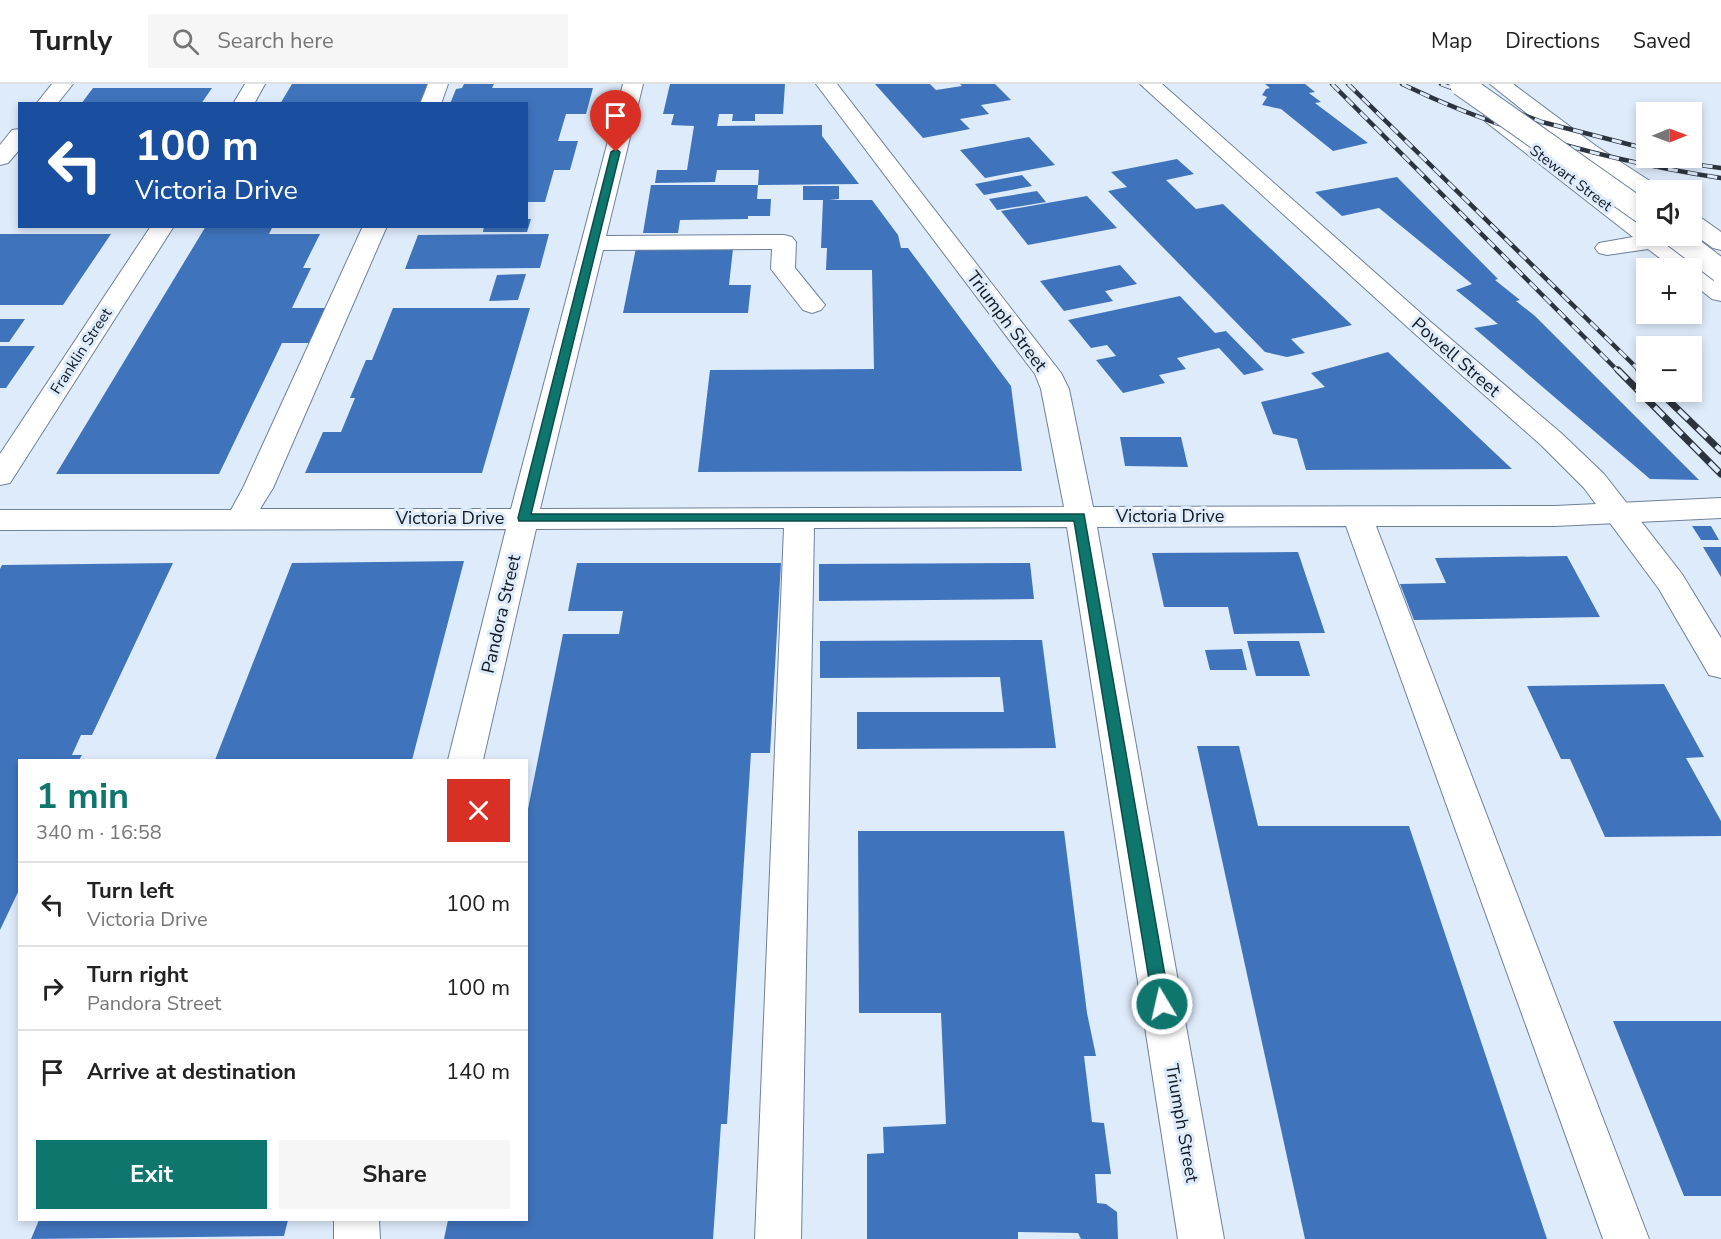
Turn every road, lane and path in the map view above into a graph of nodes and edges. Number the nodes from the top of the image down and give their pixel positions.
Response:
1 (63, 84) edge
2 (255, 84) edge
3 (438, 84) edge
4 (633, 84) edge
5 (826, 84) edge
6 (1150, 84) edge
7 (1456, 84) edge
8 (1461, 84) edge
9 (1500, 84) edge
10 (48, 102) edge
11 (244, 102) edge
12 (431, 102) edge
13 (18, 137) edge
14 (0, 158) edge
15 (1636, 182) edge
16 (1636, 207) edge
17 (1636, 219) edge
18 (162, 228) edge
19 (374, 228) edge
20 (593, 243) junction
21 (1636, 243) edge
22 (1670, 246) edge
23 (1678, 246) edge
24 (1607, 248) dead end
25 (1680, 258) edge
26 (1721, 271) edge
27 (1702, 279) edge
28 (1721, 294) edge
29 (812, 305) dead end
30 (0, 476) edge
31 (1721, 508) edge
32 (1619, 513) junction
33 (1357, 516) junction
34 (1079, 517) junction
35 (524, 518) junction
36 (799, 518) junction
37 (240, 519) junction
38 (0, 520) edge
39 (1721, 666) edge
40 (466, 759) edge
41 (357, 1221) edge
42 (357, 1239) edge
43 (778, 1239) edge
44 (1202, 1239) edge
45 (1626, 1239) edge

1 - 10 street
2 - 11 street
3 - 12 street
4 - 20 street, Pandora Street
5 - 34 street, Triumph Street
6 - 32 street, Powell Street
7 - 17 street, Stewart Street
8 - 16 street, bridge
9 - 15 street, Stewart Street
13 - 14 street
18 - 30 street, Franklin Street
19 - 37 street
20 - 29 street
20 - 35 street, Pandora Street
21 - 24 street
22 - 25 street, Stewart Street
23 - 26 street, bridge
27 - 28 street
31 - 32 street, Victoria Drive
32 - 33 street, Victoria Drive
32 - 39 street, Powell Street
33 - 34 street, Victoria Drive
33 - 45 street
34 - 36 street, Victoria Drive
34 - 44 street, Triumph Street
35 - 36 street, Victoria Drive
35 - 37 street, Victoria Drive
35 - 40 street, Pandora Street
36 - 43 street
37 - 38 street, Victoria Drive
41 - 42 street

